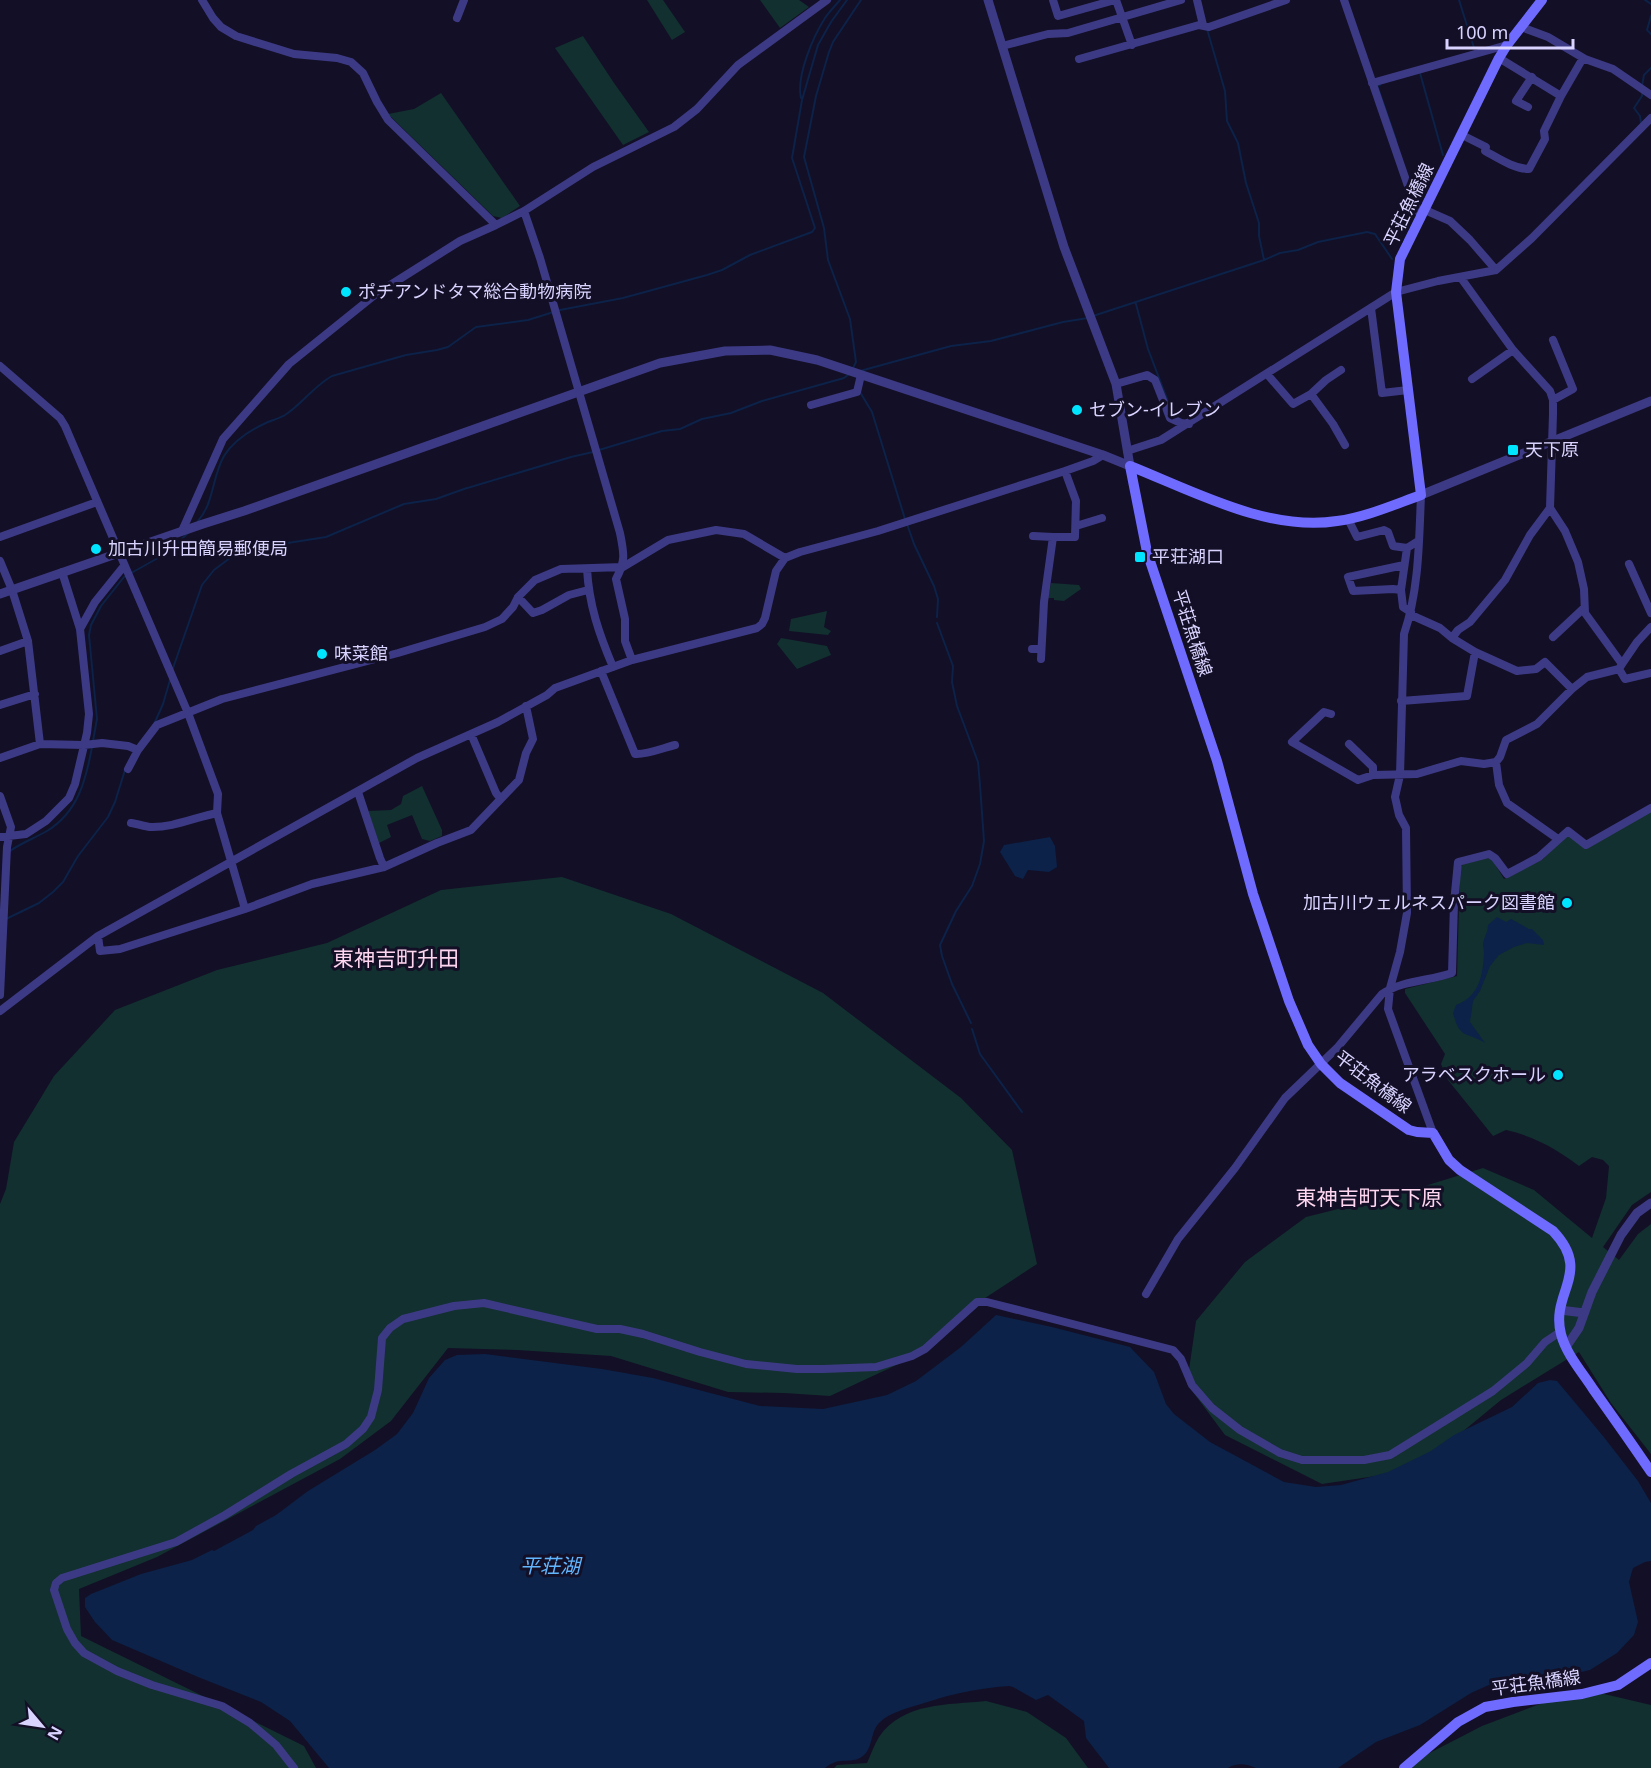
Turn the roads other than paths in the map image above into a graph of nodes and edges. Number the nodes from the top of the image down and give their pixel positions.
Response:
1 (202, 0) edge
2 (464, 0) edge
3 (827, 0) edge
4 (988, 0) edge
5 (1053, 0) edge
6 (1116, 0) edge
7 (1181, 0) edge
8 (1197, 0) edge
9 (1286, 0) edge
10 (1344, 0) edge
11 (1542, 0) edge
12 (1122, 16) junction
13 (458, 18) dead end
14 (1206, 26) junction
15 (1521, 27) junction
16 (1132, 45) junction
17 (1507, 45) junction
18 (1002, 46) junction
19 (1499, 58) junction
20 (1583, 58) junction
21 (1079, 59) dead end
22 (1532, 76) junction
23 (1372, 83) junction
24 (1651, 95) edge
25 (1561, 96) junction
26 (1528, 107) dead end
27 (1651, 118) edge
28 (1644, 125) junction
29 (1651, 132) edge
30 (1462, 135) junction
31 (524, 211) junction
32 (1423, 214) junction
33 (496, 225) junction
34 (1496, 270) junction
35 (1461, 278) junction
36 (1396, 292) junction
37 (1371, 308) junction
38 (1553, 340) dead end
39 (1513, 350) junction
40 (0, 366) edge
41 (1341, 370) dead end
42 (1267, 374) junction
43 (1472, 379) dead end
44 (859, 380) junction
45 (1116, 384) junction
46 (1407, 390) junction
47 (578, 393) junction
48 (1311, 394) junction
49 (1553, 400) junction
50 (1651, 401) edge
51 (811, 405) dead end
52 (1189, 424) junction
53 (1551, 443) junction
54 (1345, 445) dead end
55 (1127, 451) junction
56 (1103, 455) junction
57 (1131, 466) junction
58 (1065, 471) junction
59 (1421, 495) junction
60 (97, 501) junction
61 (1550, 508) junction
62 (1102, 518) dead end
63 (1348, 519) junction
64 (1076, 526) junction
65 (184, 531) junction
66 (1033, 536) dead end
67 (0, 537) edge
68 (1053, 537) junction
69 (1418, 542) junction
70 (1407, 548) junction
71 (118, 553) junction
72 (785, 558) junction
73 (0, 561) edge
74 (1629, 564) dead end
75 (1404, 565) junction
76 (124, 566) junction
77 (623, 567) junction
78 (587, 569) junction
79 (62, 572) junction
80 (12, 590) junction
81 (588, 590) junction
82 (1401, 590) junction
83 (0, 594) edge
84 (518, 597) junction
85 (1584, 608) junction
86 (1411, 613) junction
87 (1651, 613) edge
88 (1651, 627) edge
89 (80, 629) junction
90 (1552, 637) dead end
91 (1452, 639) junction
92 (28, 641) junction
93 (1041, 649) junction
94 (1032, 650) dead end
95 (0, 651) edge
96 (1475, 652) junction
97 (1041, 659) dead end
98 (632, 660) junction
99 (613, 667) junction
100 (1620, 667) junction
101 (601, 671) junction
102 (1651, 674) edge
103 (1572, 689) junction
104 (34, 694) junction
105 (1401, 700) junction
106 (0, 705) edge
107 (526, 706) junction
108 (188, 713) junction
109 (1331, 714) dead end
110 (471, 734) junction
111 (40, 744) junction
112 (1349, 744) dead end
113 (85, 745) junction
114 (675, 745) dead end
115 (137, 750) junction
116 (0, 758) edge
117 (1496, 762) junction
118 (129, 769) dead end
119 (1373, 775) junction
120 (1400, 775) junction
121 (358, 792) junction
122 (0, 796) edge
123 (500, 798) junction
124 (1651, 808) edge
125 (217, 813) junction
126 (131, 823) dead end
127 (10, 836) junction
128 (0, 837) edge
129 (1558, 839) junction
130 (231, 861) junction
131 (384, 867) junction
132 (245, 909) junction
133 (98, 936) junction
134 (1390, 988) junction
135 (0, 995) edge
136 (0, 1011) edge
137 (1321, 1064) junction
138 (1433, 1133) junction
139 (1651, 1203) edge
140 (1146, 1294) dead end
141 (1560, 1310) junction
142 (1584, 1313) junction
143 (1560, 1332) junction
144 (1566, 1347) junction
145 (1651, 1472) edge
146 (1651, 1663) edge
147 (294, 1768) edge
148 (1404, 1768) edge

1 - 33 street
2 - 13 street
3 - 31 street
4 - 18 street
5 - 6 street
6 - 12 street
7 - 12 street
8 - 14 street
9 - 14 street
10 - 23 street
11 - 15 main road, 平荘魚橋線
12 - 16 street
12 - 18 street
14 - 16 street
15 - 17 main road, 平荘魚橋線
15 - 20 street
16 - 21 street
17 - 19 main road, 平荘魚橋線
17 - 23 street
18 - 45 street
19 - 22 street
19 - 30 main road, 平荘魚橋線
20 - 24 street
20 - 25 street
22 - 25 street
22 - 26 street
23 - 32 street
25 - 30 street
27 - 28 street
28 - 29 street
28 - 34 street
30 - 32 main road, 平荘魚橋線
31 - 33 street
31 - 47 street
32 - 34 street
32 - 36 main road, 平荘魚橋線
33 - 65 street
34 - 35 street
35 - 36 street
35 - 39 street
36 - 37 street
36 - 46 main road, 平荘魚橋線
37 - 42 street
37 - 46 street
38 - 49 street
39 - 43 street
39 - 49 street
40 - 60 street
41 - 48 street
42 - 48 street
42 - 52 street
44 - 47 street
44 - 51 street
44 - 56 street
45 - 52 street
45 - 55 street
46 - 59 main road, 平荘魚橋線
47 - 65 street
47 - 77 street
48 - 54 street
49 - 53 street
50 - 53 street
52 - 55 street
53 - 59 street
53 - 61 street
55 - 57 street
56 - 57 street
56 - 58 street
57 - 63 main road
57 - 137 main road, 平荘魚橋線
58 - 64 street
58 - 72 street
59 - 63 main road
59 - 69 street
60 - 67 street
60 - 71 street
61 - 85 street
61 - 91 street
62 - 64 street
63 - 70 street
64 - 68 street
65 - 71 street
66 - 68 street
68 - 93 street
69 - 70 street
69 - 86 street
70 - 75 street
71 - 76 street
71 - 79 street
72 - 77 street
72 - 98 street
73 - 80 street
74 - 87 street
75 - 82 street
75 - 82 street
76 - 89 street
76 - 108 street
77 - 78 street
77 - 98 street
78 - 81 street
78 - 84 street
79 - 80 street
79 - 89 street
80 - 83 street
80 - 92 street
81 - 84 street
81 - 99 street
82 - 86 street
84 - 108 street
85 - 90 street
85 - 100 street
86 - 91 street
86 - 105 street
88 - 100 street
89 - 113 street
91 - 96 street
92 - 95 street
92 - 104 street
93 - 94 street
93 - 97 street
96 - 103 street
96 - 105 street
98 - 99 street
99 - 101 street
100 - 102 street
100 - 103 street
101 - 107 street
101 - 114 street
103 - 117 street
104 - 106 street
104 - 111 street
105 - 120 street
107 - 110 street
107 - 123 street
108 - 115 street
108 - 125 street
109 - 119 street
110 - 121 street
110 - 123 street
111 - 113 street
111 - 116 street
112 - 119 street
113 - 115 street
113 - 127 street
115 - 118 street
117 - 120 street
117 - 129 street
119 - 120 street
120 - 134 street
121 - 130 street
121 - 131 street
122 - 127 street
123 - 131 street
124 - 129 street
125 - 126 street
125 - 130 street
127 - 128 street
127 - 135 street
129 - 134 street
130 - 132 street
130 - 133 street
131 - 132 street
132 - 133 street
133 - 136 street
134 - 137 street
134 - 138 street
137 - 138 main road, 平荘魚橋線
137 - 140 street
138 - 141 main road
139 - 142 street
141 - 142 street
141 - 143 main road
142 - 144 street
143 - 144 main road
143 - 147 street
144 - 145 main road
146 - 148 main road, 平荘魚橋線

